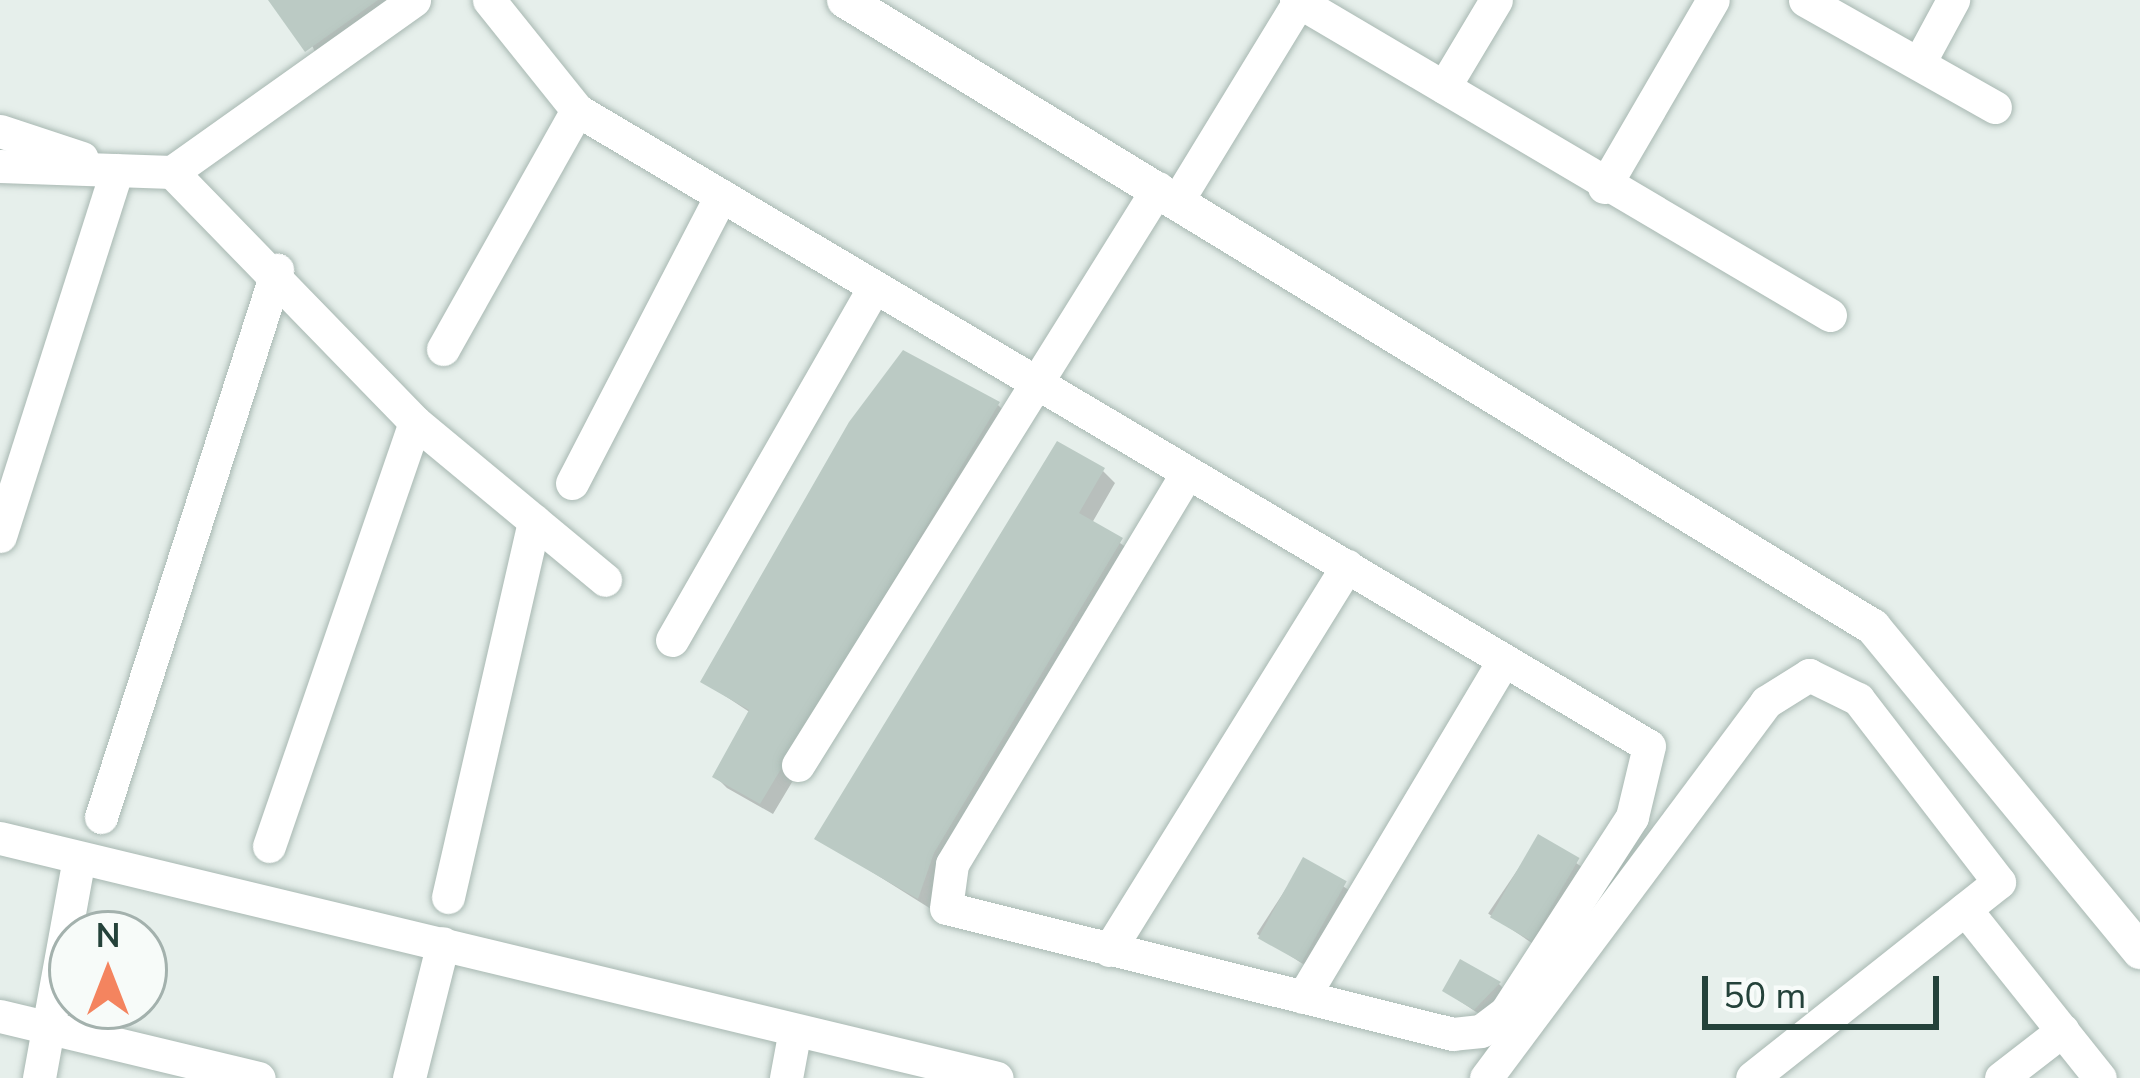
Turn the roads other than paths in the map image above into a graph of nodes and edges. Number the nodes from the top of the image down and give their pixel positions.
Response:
1 (414, 0) edge
2 (489, 0) edge
3 (845, 0) edge
4 (1298, 0) edge
5 (1496, 0) edge
6 (1713, 0) edge
7 (1805, 0) edge
8 (1953, 0) edge
9 (1919, 63) junction
10 (1444, 87) junction
11 (1995, 107) dead end
12 (577, 110) junction
13 (0, 131) edge
14 (0, 166) edge
15 (117, 170) junction
16 (172, 172) junction
17 (1604, 188) junction
18 (1168, 193) junction
19 (721, 195) junction
20 (277, 270) junction
21 (874, 288) junction
22 (1830, 315) dead end
23 (443, 349) dead end
24 (1037, 387) junction
25 (415, 422) junction
26 (1184, 478) junction
27 (572, 483) dead end
28 (534, 521) junction
29 (0, 536) edge
30 (1347, 566) junction
31 (605, 580) dead end
32 (672, 640) dead end
33 (1504, 660) junction
34 (798, 765) dead end
35 (101, 818) dead end
36 (0, 838) edge
37 (269, 846) dead end
38 (79, 858) junction
39 (448, 897) dead end
40 (1965, 909) junction
41 (69, 910) edge
42 (443, 943) junction
43 (1109, 950) junction
44 (2140, 951) edge
45 (1303, 998) junction
46 (0, 1016) edge
47 (48, 1027) joint
48 (60, 1030) edge
49 (2063, 1030) junction
50 (794, 1034) junction
51 (39, 1078) edge
52 (259, 1078) edge
53 (409, 1078) edge
54 (786, 1078) edge
55 (997, 1078) edge
56 (1486, 1078) edge
57 (1752, 1078) edge
58 (2001, 1078) edge
59 (2100, 1078) edge

1 - 16 street
2 - 12 street
3 - 18 main road
4 - 10 street
4 - 18 street
5 - 10 street
6 - 17 street
7 - 9 street
8 - 9 street
9 - 11 street
10 - 17 street
12 - 19 street
12 - 23 street
13 - 15 street
14 - 15 street
15 - 16 street
15 - 29 street
16 - 20 street
17 - 22 street
18 - 24 street
18 - 44 main road
19 - 21 street
19 - 27 street
20 - 25 street
20 - 35 street
21 - 24 street
21 - 32 street
24 - 26 street
24 - 34 street
25 - 28 street
25 - 37 street
26 - 30 street
26 - 43 street
28 - 31 street
28 - 39 street
30 - 33 street
30 - 43 street
33 - 45 street
33 - 45 street
36 - 38 street
38 - 41 street
38 - 42 street
40 - 49 street
40 - 56 street
40 - 57 street
42 - 50 street
42 - 53 street
43 - 45 street
46 - 47 street
47 - 51 street
48 - 52 street
49 - 58 street
49 - 59 street
50 - 54 street
50 - 55 street

